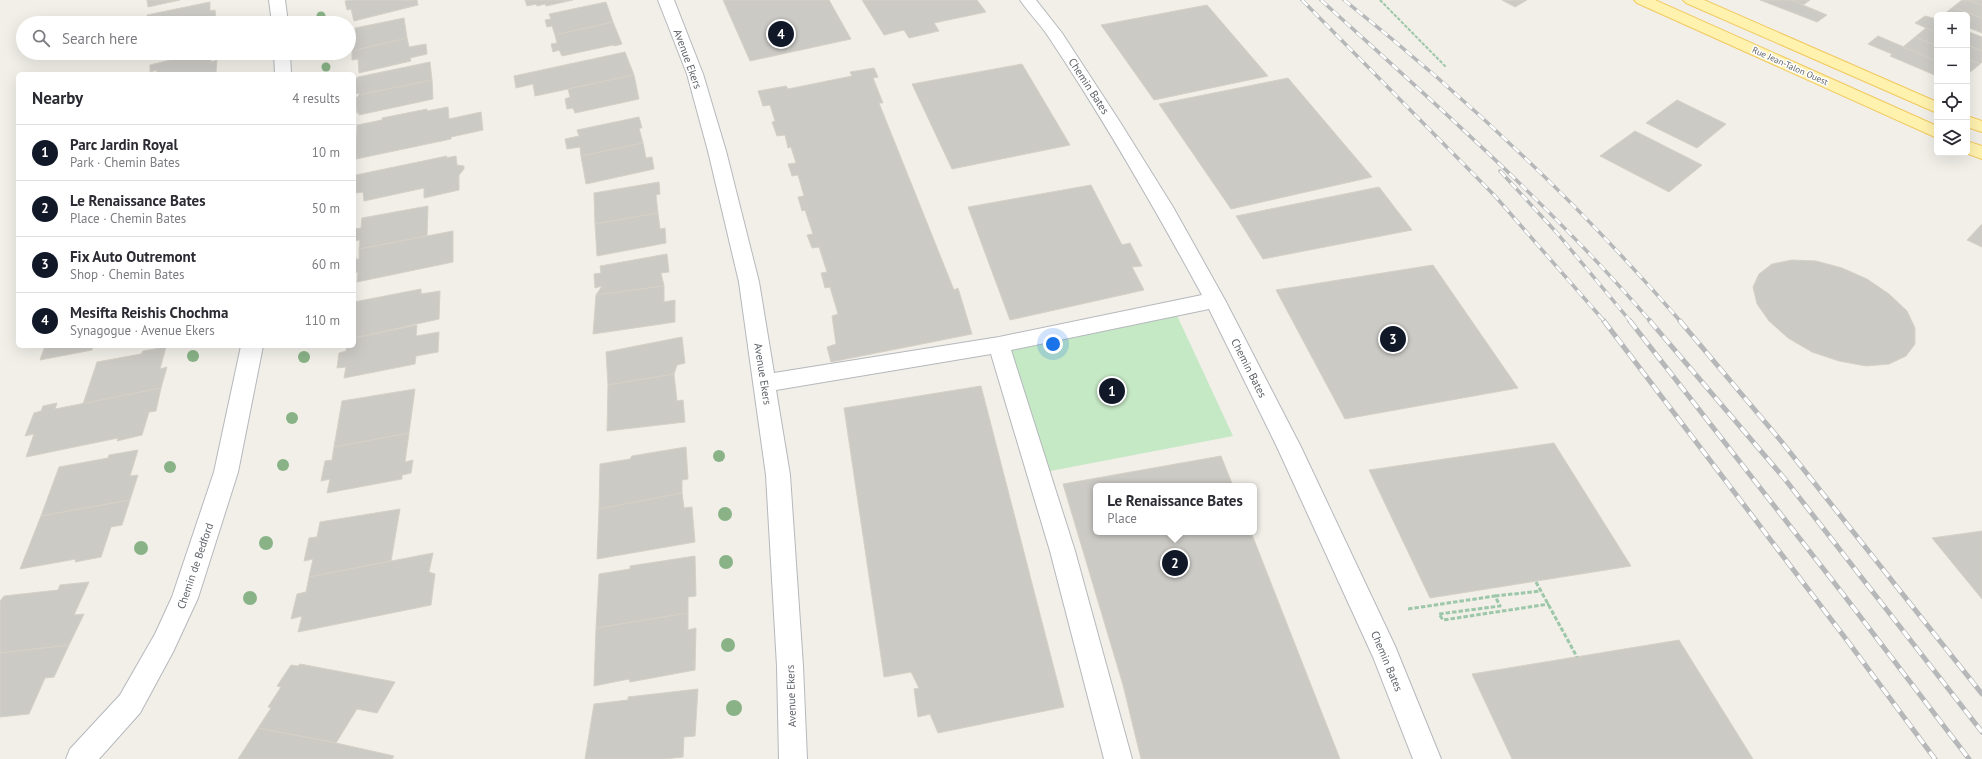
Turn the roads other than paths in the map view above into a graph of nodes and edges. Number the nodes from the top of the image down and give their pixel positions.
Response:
1 (277, 0) edge
2 (666, 0) edge
3 (1028, 0) edge
4 (1642, 0) edge
5 (1691, 0) edge
6 (279, 16) edge
7 (282, 60) edge
8 (283, 72) edge
9 (1934, 107) edge
10 (1970, 122) edge
11 (1982, 127) edge
12 (1934, 132) edge
13 (1970, 147) edge
14 (1982, 153) edge
15 (1215, 300) junction
16 (999, 345) junction
17 (252, 348) edge
18 (765, 383) junction
19 (80, 759) edge
20 (793, 759) edge
21 (1118, 759) edge
22 (1426, 759) edge

1 - 6 street
2 - 18 street, Avenue Ekers
3 - 15 street, Chemin Bates
4 - 12 main road, Rue Jean-Talon Ouest
5 - 9 main road, Rue Jean-Talon Ouest
7 - 8 street
10 - 11 main road
13 - 14 main road
15 - 16 street
15 - 22 street, Chemin Bates
16 - 18 street
16 - 21 street
17 - 19 street, Chemin de Bedford
18 - 20 street, Avenue Ekers

